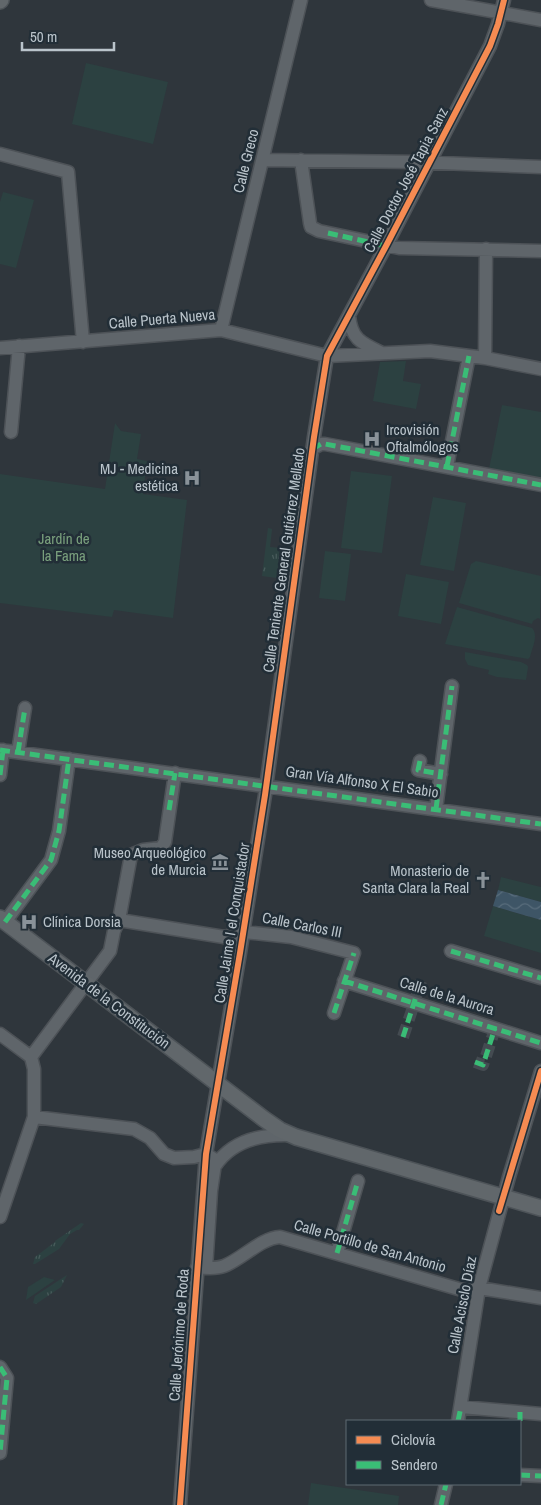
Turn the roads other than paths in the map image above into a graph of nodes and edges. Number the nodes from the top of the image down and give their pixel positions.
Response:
1 (301, 0) edge
2 (432, 0) edge
3 (458, 2) edge
4 (503, 6) edge
5 (541, 20) edge
6 (0, 154) edge
7 (263, 160) junction
8 (301, 160) junction
9 (429, 163) junction
10 (541, 167) edge
11 (386, 246) junction
12 (486, 250) junction
13 (541, 251) edge
14 (349, 314) junction
15 (221, 330) junction
16 (83, 342) junction
17 (19, 346) junction
18 (0, 348) edge
19 (384, 353) junction
20 (327, 356) junction
21 (469, 356) junction
22 (485, 358) junction
23 (541, 369) edge
24 (11, 432) dead end
25 (312, 450) junction
26 (447, 466) junction
27 (541, 485) edge
28 (452, 686) dead end
29 (24, 708) dead end
30 (1, 750) edge
31 (18, 752) junction
32 (69, 759) junction
33 (420, 761) dead end
34 (269, 767) joint
35 (175, 773) junction
36 (441, 774) junction
37 (0, 775) edge
38 (266, 786) junction
39 (436, 809) junction
40 (541, 824) edge
41 (2, 920) edge
42 (119, 920) junction
43 (244, 932) junction
44 (451, 951) dead end
45 (541, 978) edge
46 (344, 982) junction
47 (86, 984) junction
48 (334, 1013) dead end
49 (0, 1034) edge
50 (541, 1043) edge
51 (31, 1057) junction
52 (541, 1070) edge
53 (218, 1084) junction
54 (539, 1085) edge
55 (34, 1117) junction
56 (293, 1135) junction
57 (208, 1163) junction
58 (358, 1181) dead end
59 (503, 1197) junction
60 (541, 1208) edge
61 (0, 1217) edge
62 (337, 1253) junction
63 (201, 1268) junction
64 (478, 1288) junction
65 (541, 1298) edge
66 (0, 1367) edge
67 (461, 1407) junction
68 (541, 1414) edge
69 (520, 1417) edge
70 (458, 1420) edge
71 (0, 1453) edge
72 (521, 1475) edge
73 (541, 1476) edge
74 (446, 1485) edge
75 (180, 1505) edge
76 (441, 1505) edge

1 - 7 street, Calle Greco
2 - 3 street
3 - 4 street
4 - 5 street
4 - 9 street, Calle Doctor José Tapia Sanz
6 - 16 street
7 - 8 street
7 - 15 street, Calle Greco
8 - 9 street
8 - 11 street
9 - 10 street
9 - 11 street, Calle Doctor José Tapia Sanz
11 - 12 street
11 - 14 street, Calle Doctor José Tapia Sanz
12 - 13 street
12 - 22 street
14 - 19 street, Calle Puerta Nueva
14 - 20 street, Calle Doctor José Tapia Sanz
15 - 16 street, Calle Puerta Nueva
15 - 20 street, Calle Puerta Nueva
16 - 17 street, Calle Puerta Nueva
17 - 18 street, Calle Puerta Nueva
17 - 24 street
19 - 20 street, Calle Puerta Nueva
19 - 21 street, Calle Puerta Nueva
20 - 25 street, Calle Teniente General Gutiérrez Mellado
21 - 22 street, Calle Puerta Nueva
21 - 26 street
22 - 23 street, Calle Puerta Nueva
25 - 26 street
25 - 34 street, Calle Teniente General Gutiérrez Mellado
26 - 27 street
28 - 36 street
29 - 31 street
30 - 31 street, Gran Vía Alfonso X El Sabio
30 - 37 street
31 - 32 street, Gran Vía Alfonso X El Sabio
32 - 35 street, Gran Vía Alfonso X El Sabio
32 - 41 street
33 - 36 street
34 - 38 street, Calle Jaime I el Conquistador
35 - 38 street, Gran Vía Alfonso X El Sabio
35 - 42 street
36 - 39 street
38 - 39 street, Gran Vía Alfonso X El Sabio
38 - 43 street, Calle Jaime I el Conquistador
39 - 40 street, Gran Vía Alfonso X El Sabio
41 - 47 main road, Avenida de la Constitución
42 - 43 street, Calle Carlos III
42 - 47 street
43 - 46 street, Calle Carlos III
43 - 53 street, Calle Jaime I el Conquistador
44 - 45 street
46 - 48 street
46 - 50 street, Calle de la Aurora
47 - 51 street
47 - 53 main road, Avenida de la Constitución
49 - 51 street
51 - 55 street
52 - 54 street, Calle Acisclo Díaz
53 - 56 main road, Avenida de la Constitución
53 - 57 street, Calle Jaime I el Conquistador
54 - 59 street, Calle Acisclo Díaz
55 - 57 street
55 - 61 street
56 - 57 street
56 - 59 main road, Avenida de la Constitución
57 - 63 street, Calle Jerónimo de Roda
58 - 62 street
59 - 60 main road, Avenida de la Constitución
59 - 64 street, Calle Acisclo Díaz
62 - 63 street, Calle Portillo de San Antonio
62 - 64 street, Calle Portillo de San Antonio
63 - 75 street, Calle Jerónimo de Roda
64 - 65 street, Calle Portillo de San Antonio
64 - 67 street, Calle Acisclo Díaz
66 - 71 street
67 - 69 street
67 - 70 street, Calle Acisclo Díaz
68 - 69 street
72 - 73 street
74 - 76 street

